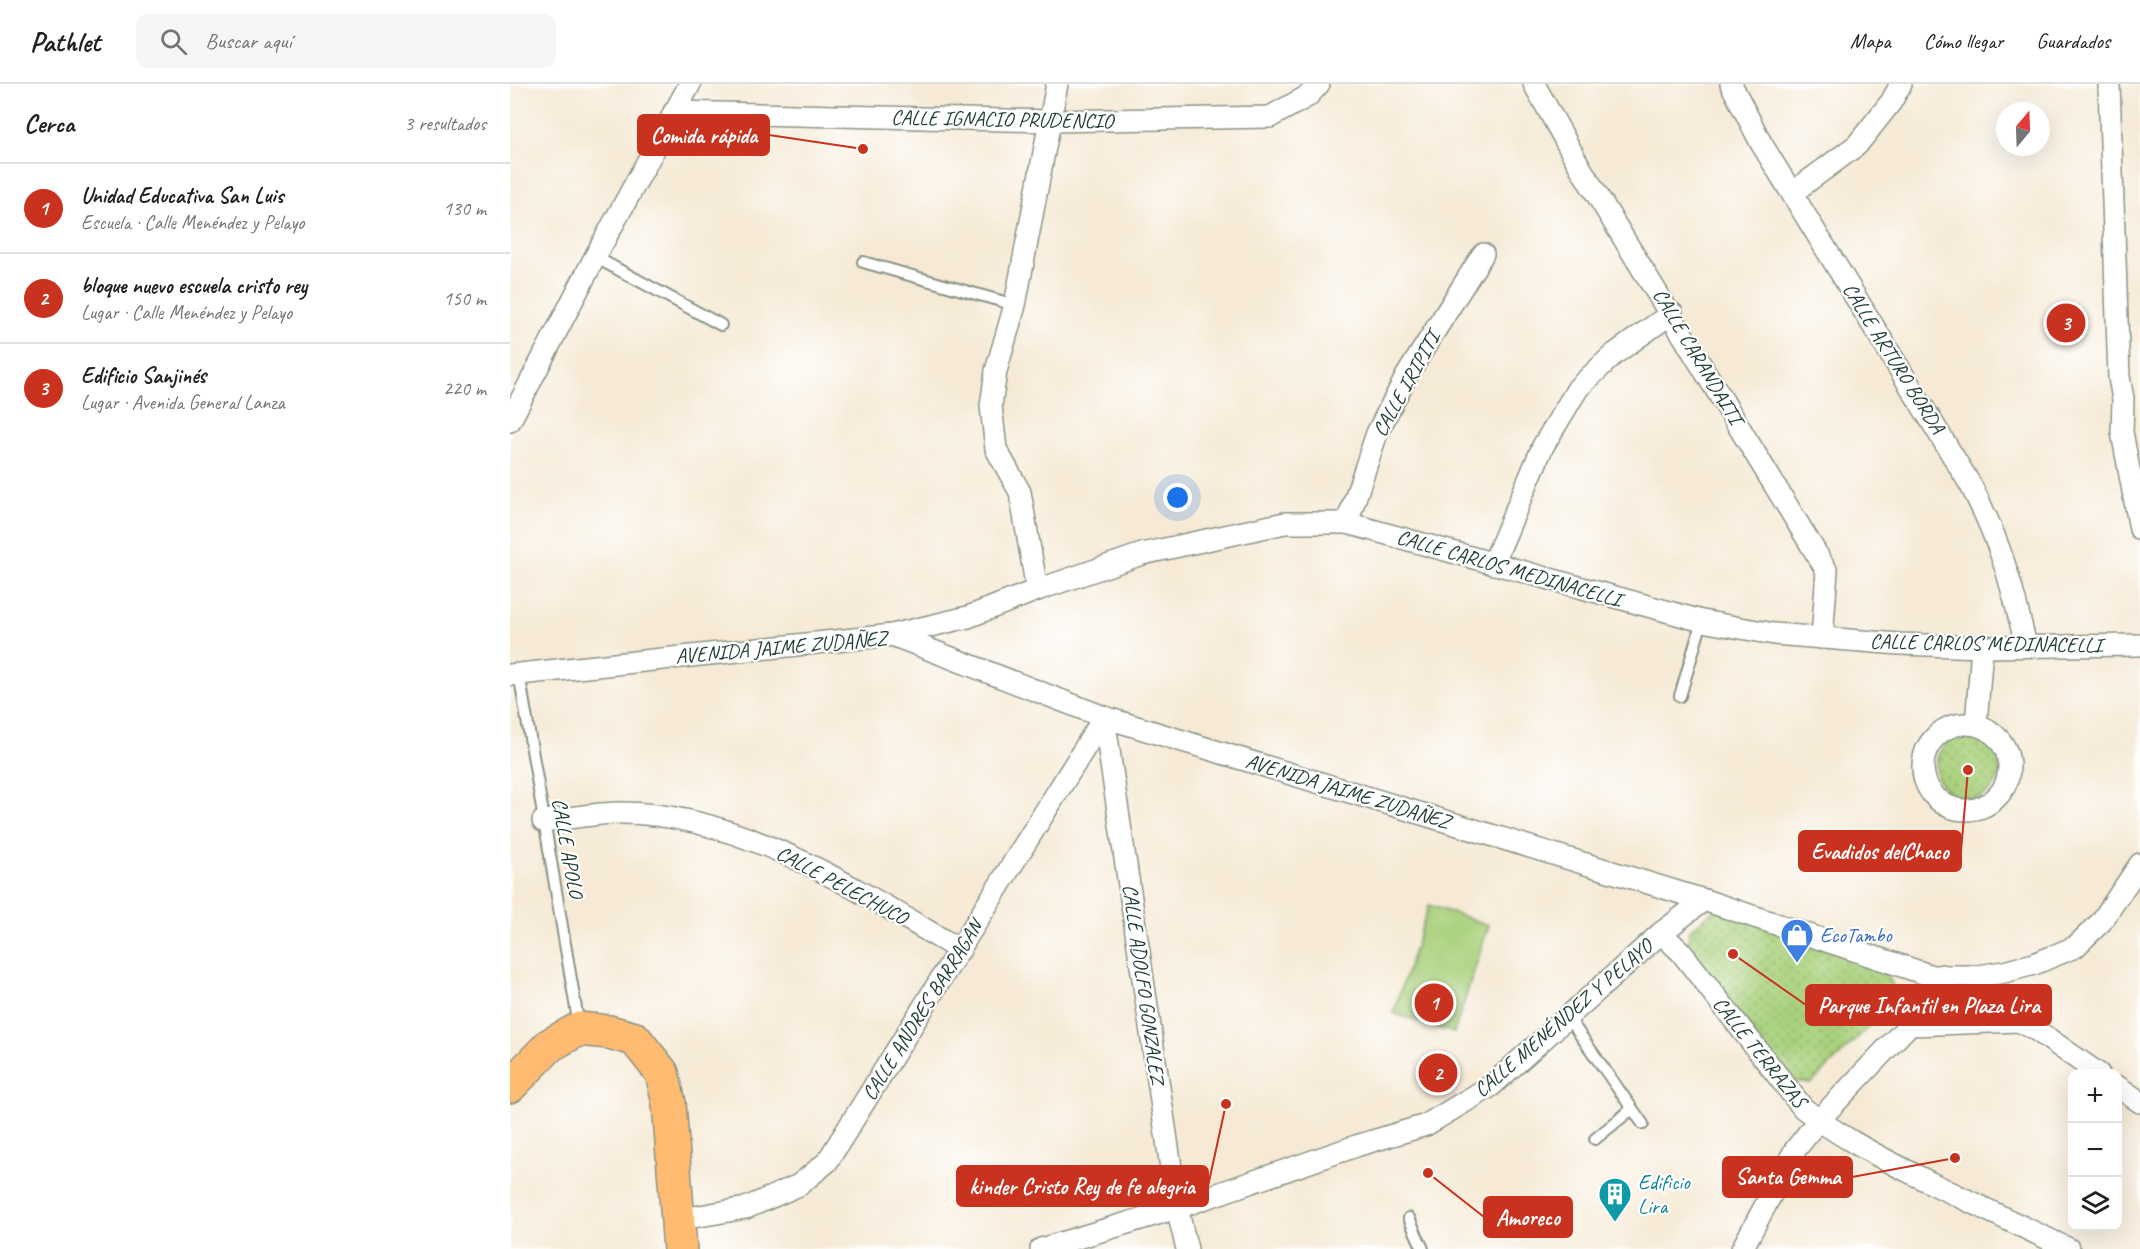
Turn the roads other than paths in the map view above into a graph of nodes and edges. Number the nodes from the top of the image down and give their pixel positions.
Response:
1 (690, 84) edge
2 (1057, 84) edge
3 (1319, 84) edge
4 (1534, 84) edge
5 (1731, 84) edge
6 (1901, 84) edge
7 (2109, 84) edge
8 (674, 112) junction
9 (1051, 121) junction
10 (1792, 193) junction
11 (1483, 254) dead end
12 (595, 256) junction
13 (863, 261) dead end
14 (1015, 305) junction
15 (1672, 314) junction
16 (721, 325) dead end
17 (510, 421) edge
18 (1347, 523) junction
19 (2140, 528) edge
20 (1493, 564) junction
21 (1037, 590) junction
22 (1702, 621) junction
23 (892, 635) junction
24 (1822, 638) junction
25 (2140, 645) edge
26 (2026, 646) junction
27 (1982, 647) junction
28 (514, 674) edge
29 (1680, 696) dead end
30 (1104, 717) junction
31 (1976, 725) junction
32 (543, 821) junction
33 (2140, 864) edge
34 (1704, 900) junction
35 (1661, 933) junction
36 (960, 950) junction
37 (1942, 975) junction
38 (1569, 1019) junction
39 (1909, 1025) junction
40 (579, 1029) junction
41 (2092, 1069) edge
42 (510, 1086) edge
43 (2122, 1090) edge
44 (2140, 1102) edge
45 (1632, 1109) junction
46 (1818, 1121) junction
47 (1643, 1124) dead end
48 (1595, 1139) dead end
49 (1177, 1208) junction
50 (1408, 1218) dead end
51 (678, 1235) edge
52 (1041, 1249) edge
53 (1187, 1249) edge
54 (1423, 1249) edge
55 (1742, 1249) edge
56 (2069, 1249) edge

1 - 8 street
2 - 9 street
3 - 9 street, CALLE IGNACIO PRUDENCIO
4 - 15 street, CALLE CARANDAITI
5 - 10 street, CALLE ARTURO BORDA
6 - 10 street
7 - 19 street
8 - 9 street, CALLE IGNACIO PRUDENCIO
8 - 12 street
9 - 14 street
10 - 26 street, CALLE ARTURO BORDA
11 - 18 street, CALLE IRIPITI
12 - 16 lane
12 - 17 street
13 - 14 lane
14 - 21 street
15 - 20 street
15 - 24 street, CALLE CARANDAITI
18 - 20 street, CALLE CARLOS MEDINACELLI
18 - 21 street, CALLE CARLOS MEDINACELLI
20 - 22 street, CALLE CARLOS MEDINACELLI
21 - 23 street, CALLE CARLOS MEDINACELLI
22 - 24 street, CALLE CARLOS MEDINACELLI
22 - 29 lane
23 - 28 street, AVENIDA JAIME ZUDAÑEZ
23 - 30 street, AVENIDA JAIME ZUDAÑEZ
24 - 27 street, CALLE CARLOS MEDINACELLI
25 - 26 street, CALLE CARLOS MEDINACELLI
26 - 27 street, CALLE CARLOS MEDINACELLI
27 - 31 street
28 - 32 lane, CALLE APOLO
30 - 34 street, AVENIDA JAIME ZUDAÑEZ
30 - 36 street, CALLE ANDRES BARRAGAN
30 - 49 street, CALLE ADOLFO GONZALEZ
31 - 31 street
32 - 36 street, CALLE PELECHUCO
32 - 40 lane, CALLE APOLO
33 - 37 street, AVENIDA JAIME ZUDAÑEZ
34 - 35 street, CALLE MENÉNDEZ Y PELAYO
34 - 37 street, AVENIDA JAIME ZUDAÑEZ
35 - 38 street, CALLE MENÉNDEZ Y PELAYO
35 - 46 street, CALLE TERRAZAS
36 - 51 street, CALLE ANDRES BARRAGAN
37 - 39 street
38 - 45 lane
38 - 49 street, CALLE MENÉNDEZ Y PELAYO
39 - 41 street
39 - 46 street
40 - 42 main road
40 - 51 main road
43 - 44 street
45 - 47 lane
45 - 48 lane
46 - 55 street
46 - 56 street, CALLE TERRAZAS
49 - 52 street, CALLE MENÉNDEZ Y PELAYO
49 - 53 street, CALLE ADOLFO GONZALEZ
50 - 54 lane

